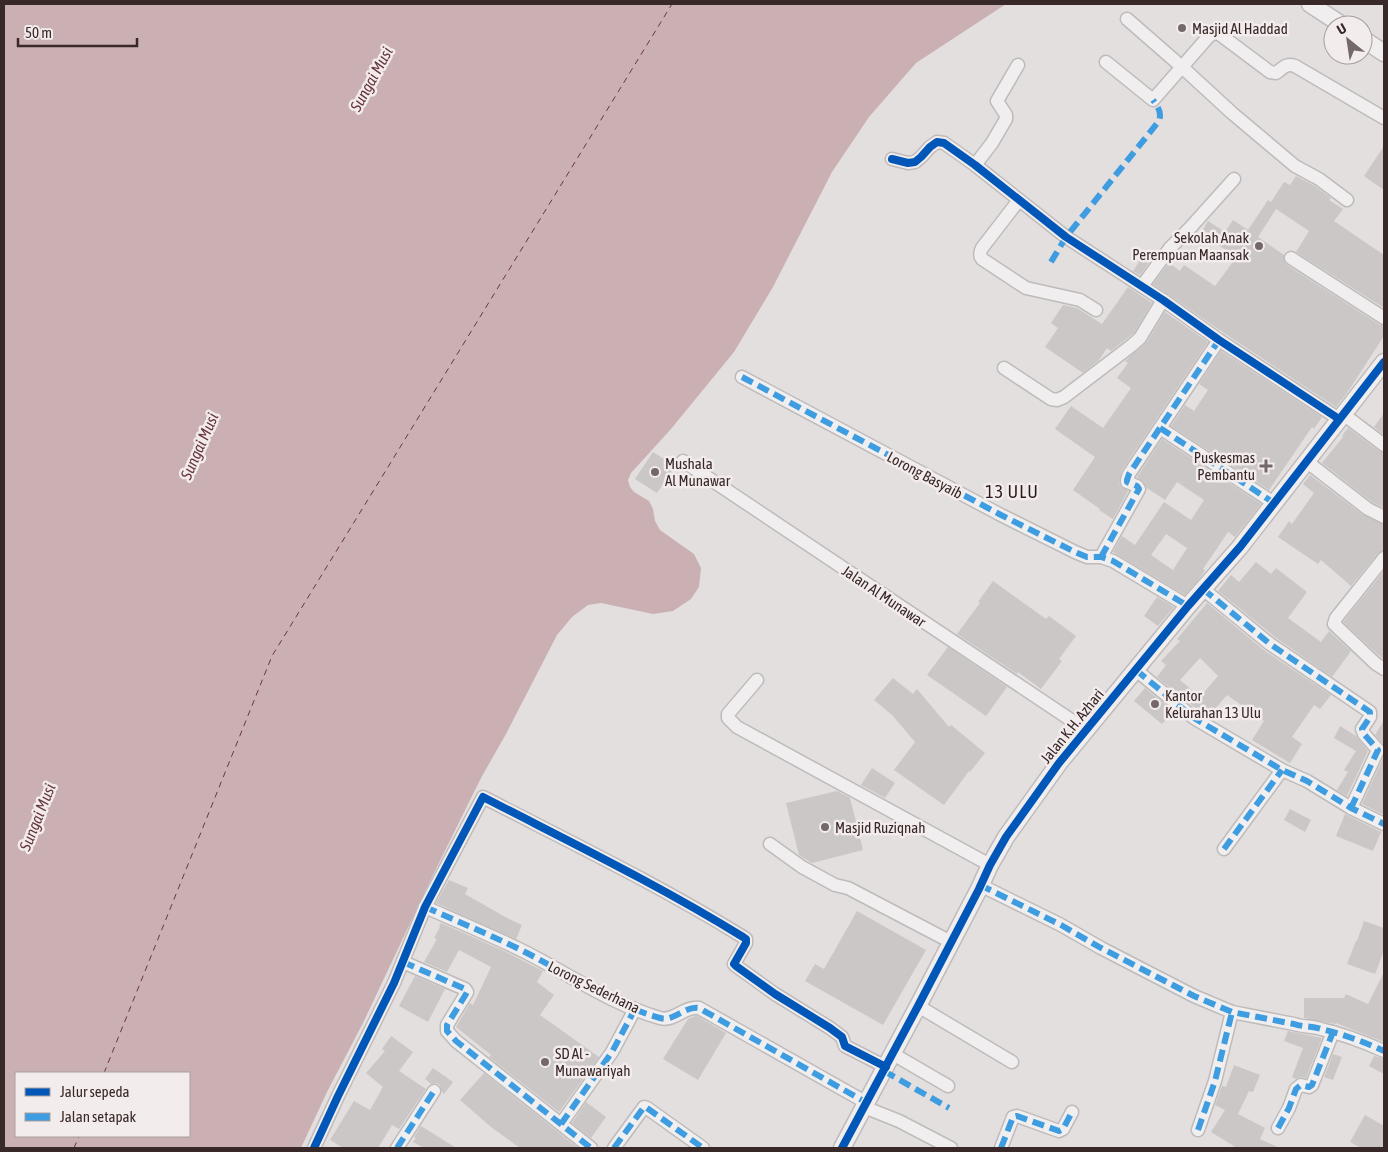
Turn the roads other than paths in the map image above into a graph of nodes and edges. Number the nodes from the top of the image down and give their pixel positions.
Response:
1 (1310, 4) edge
2 (1327, 15) edge
3 (1127, 19) dead end
4 (1373, 46) edge
5 (1384, 53) edge
6 (1106, 62) dead end
7 (1018, 65) dead end
8 (1182, 67) junction
9 (1384, 118) edge
10 (892, 159) dead end
11 (975, 165) junction
12 (1234, 179) dead end
13 (1019, 200) junction
14 (1347, 200) dead end
15 (1291, 258) dead end
16 (1142, 286) junction
17 (1163, 300) junction
18 (1096, 310) dead end
19 (1384, 318) edge
20 (1219, 340) junction
21 (1384, 362) edge
22 (1004, 368) dead end
23 (742, 377) dead end
24 (1341, 417) junction
25 (1160, 428) junction
26 (1384, 445) edge
27 (683, 461) dead end
28 (1306, 461) junction
29 (1274, 503) junction
30 (1384, 517) edge
31 (1101, 557) junction
32 (1384, 558) edge
33 (1203, 589) junction
34 (1188, 606) junction
35 (1384, 669) edge
36 (1136, 670) junction
37 (757, 680) dead end
38 (1086, 730) junction
39 (1282, 770) junction
40 (1351, 808) junction
41 (1384, 824) edge
42 (770, 844) dead end
43 (1224, 849) dead end
44 (990, 865) junction
45 (980, 885) junction
46 (425, 907) junction
47 (951, 942) junction
48 (403, 962) junction
49 (918, 1006) junction
50 (635, 1009) junction
51 (1232, 1012) junction
52 (1334, 1032) junction
53 (1384, 1051) edge
54 (889, 1061) junction
55 (1012, 1062) dead end
56 (948, 1086) dead end
57 (434, 1091) dead end
58 (866, 1105) junction
59 (1072, 1112) dead end
60 (561, 1124) junction
61 (1278, 1128) dead end
62 (1198, 1130) dead end
63 (401, 1147) edge
64 (314, 1148) edge
65 (591, 1148) edge
66 (614, 1148) edge
67 (703, 1148) edge
68 (842, 1148) edge
69 (951, 1148) edge
70 (1001, 1148) edge

1 - 2 street
3 - 8 street
4 - 5 street
6 - 8 street
7 - 11 street
8 - 9 street
8 - 14 street
10 - 11 street
11 - 13 street
12 - 16 street
13 - 16 street
13 - 18 street
15 - 19 street
16 - 17 street
17 - 20 street
17 - 22 street
20 - 24 street
20 - 25 street
21 - 24 street, Jalan K.H. Azhari
23 - 31 street, Lorong Basyaib
24 - 26 street
24 - 28 street, Jalan K.H. Azhari
25 - 29 street
25 - 31 street
27 - 38 street, Jalan Al Munawar
28 - 29 street, Jalan K.H. Azhari
28 - 30 street
29 - 33 street, Jalan K.H. Azhari
31 - 34 street, Lorong Basyaib
32 - 35 street
33 - 34 street, Jalan K.H. Azhari
33 - 40 street
34 - 36 street, Jalan K.H. Azhari
36 - 38 street, Jalan K.H. Azhari
36 - 39 street
37 - 44 street
38 - 44 street, Jalan K.H. Azhari
39 - 40 street
39 - 43 street
40 - 41 street
42 - 47 street
44 - 45 street, Jalan K.H. Azhari
45 - 47 street, Jalan K.H. Azhari
45 - 51 street
46 - 48 street
46 - 50 street, Lorong Sederhana
46 - 54 street
47 - 49 street, Jalan K.H. Azhari
48 - 60 street
48 - 64 street
49 - 54 street, Jalan K.H. Azhari
49 - 55 street
50 - 58 street, Lorong Sederhana
50 - 60 street
51 - 52 street
51 - 62 street
52 - 53 street
52 - 61 street
54 - 56 street
54 - 58 street, Jalan K.H. Azhari
57 - 63 street
58 - 68 street, Jalan K.H. Azhari
58 - 69 street, Lorong Sederhana
59 - 70 street
60 - 65 street
66 - 67 street

